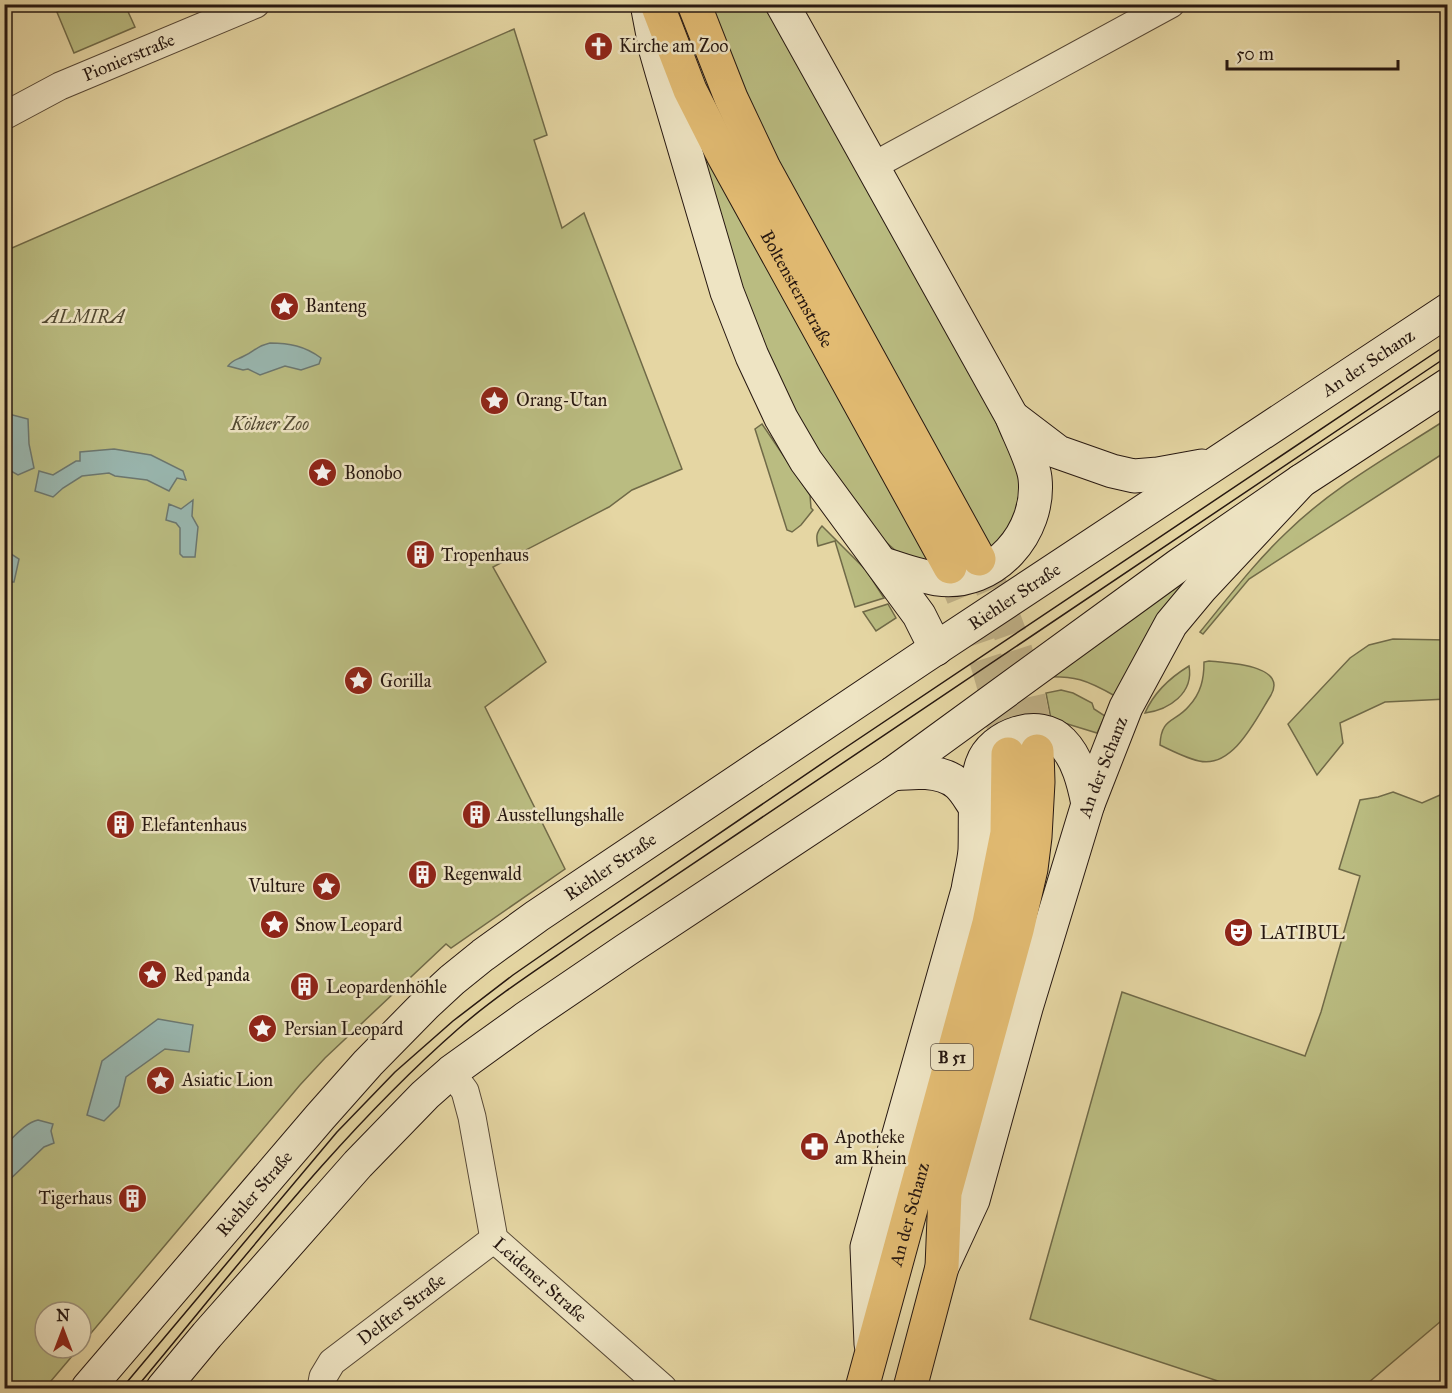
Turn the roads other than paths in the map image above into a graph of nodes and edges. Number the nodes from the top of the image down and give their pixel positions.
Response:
1 (256, 4) edge
2 (648, 4) edge
3 (657, 4) edge
4 (694, 4) edge
5 (782, 4) edge
6 (1171, 4) edge
7 (4, 116) edge
8 (873, 166) junction
9 (1448, 310) edge
10 (1448, 385) edge
11 (1012, 417) junction
12 (1229, 455) junction
13 (1301, 480) junction
14 (883, 564) junction
15 (936, 649) junction
16 (891, 774) junction
17 (1088, 804) junction
18 (976, 808) junction
19 (452, 1072) junction
20 (494, 1239) junction
21 (942, 1267) junction
22 (871, 1357) junction
23 (88, 1389) edge
24 (163, 1389) edge
25 (321, 1389) edge
26 (663, 1389) edge
27 (862, 1389) edge
28 (910, 1389) edge

1 - 7 street, Pionierstraße
2 - 14 main road
3 - 4 main road, Boltensternstraße
5 - 8 main road
6 - 8 street
8 - 11 main road
9 - 12 main road, An der Schanz
10 - 13 main road, An der Schanz
11 - 12 main road
11 - 14 main road
12 - 15 main road, Riehler Straße
13 - 16 main road
13 - 17 main road, An der Schanz
14 - 15 main road
15 - 23 main road, Riehler Straße
16 - 18 main road
16 - 19 main road
17 - 18 main road, An der Schanz
17 - 21 main road, An der Schanz
18 - 22 main road, An der Schanz
19 - 20 street, Leidener Straße
19 - 24 main road
20 - 25 street, Delfter Straße
20 - 26 street, Leidener Straße
21 - 22 main road, An der Schanz / B 51
21 - 28 main road, An der Schanz
22 - 27 main road, An der Schanz / B 51

